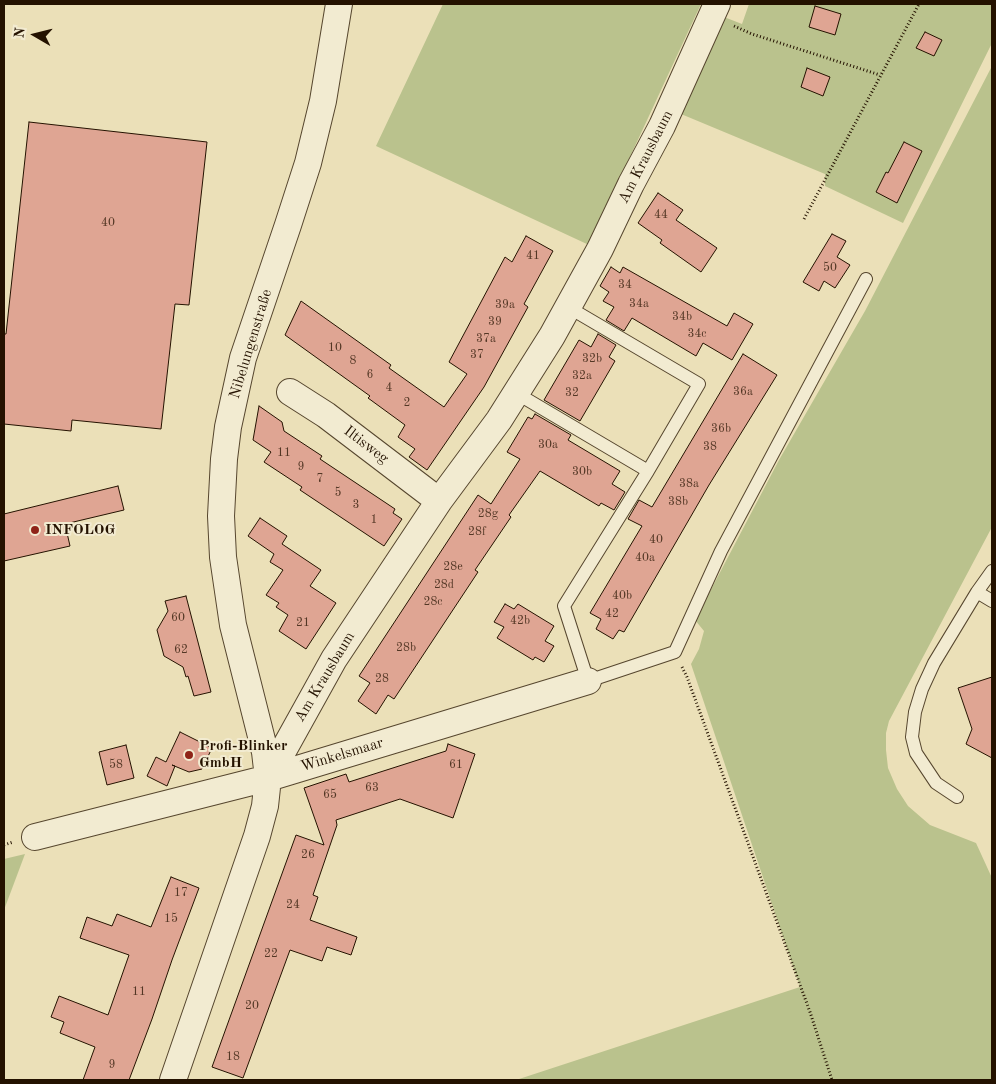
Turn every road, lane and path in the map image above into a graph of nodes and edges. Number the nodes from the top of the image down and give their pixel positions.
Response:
1 (339, 4) edge
2 (919, 4) edge
3 (714, 10) edge
4 (880, 75) junction
5 (804, 219) dead end
6 (866, 279) dead end
7 (568, 307) junction
8 (290, 392) dead end
9 (516, 392) junction
10 (648, 471) junction
11 (439, 500) junction
12 (992, 571) edge
13 (976, 592) junction
14 (992, 601) edge
15 (675, 652) junction
16 (588, 681) junction
17 (268, 778) junction
18 (957, 796) dead end
19 (35, 837) dead end
20 (173, 1080) edge
21 (832, 1080) edge

1 - 17 street, Nibelungenstraße
2 - 4 path
3 - 4 path
3 - 7 street, Am Krausbaum
4 - 5 path
6 - 15 lane
7 - 9 street, Am Krausbaum
7 - 10 lane
8 - 11 street, Iltisweg
9 - 10 lane
9 - 11 street, Am Krausbaum
10 - 16 lane
11 - 17 street, Am Krausbaum
12 - 13 lane
13 - 14 lane
13 - 18 lane
15 - 16 lane
15 - 21 path
16 - 17 street, Winkelsmaar
17 - 19 street, Winkelsmaar
17 - 20 street, Am Krausbaum

